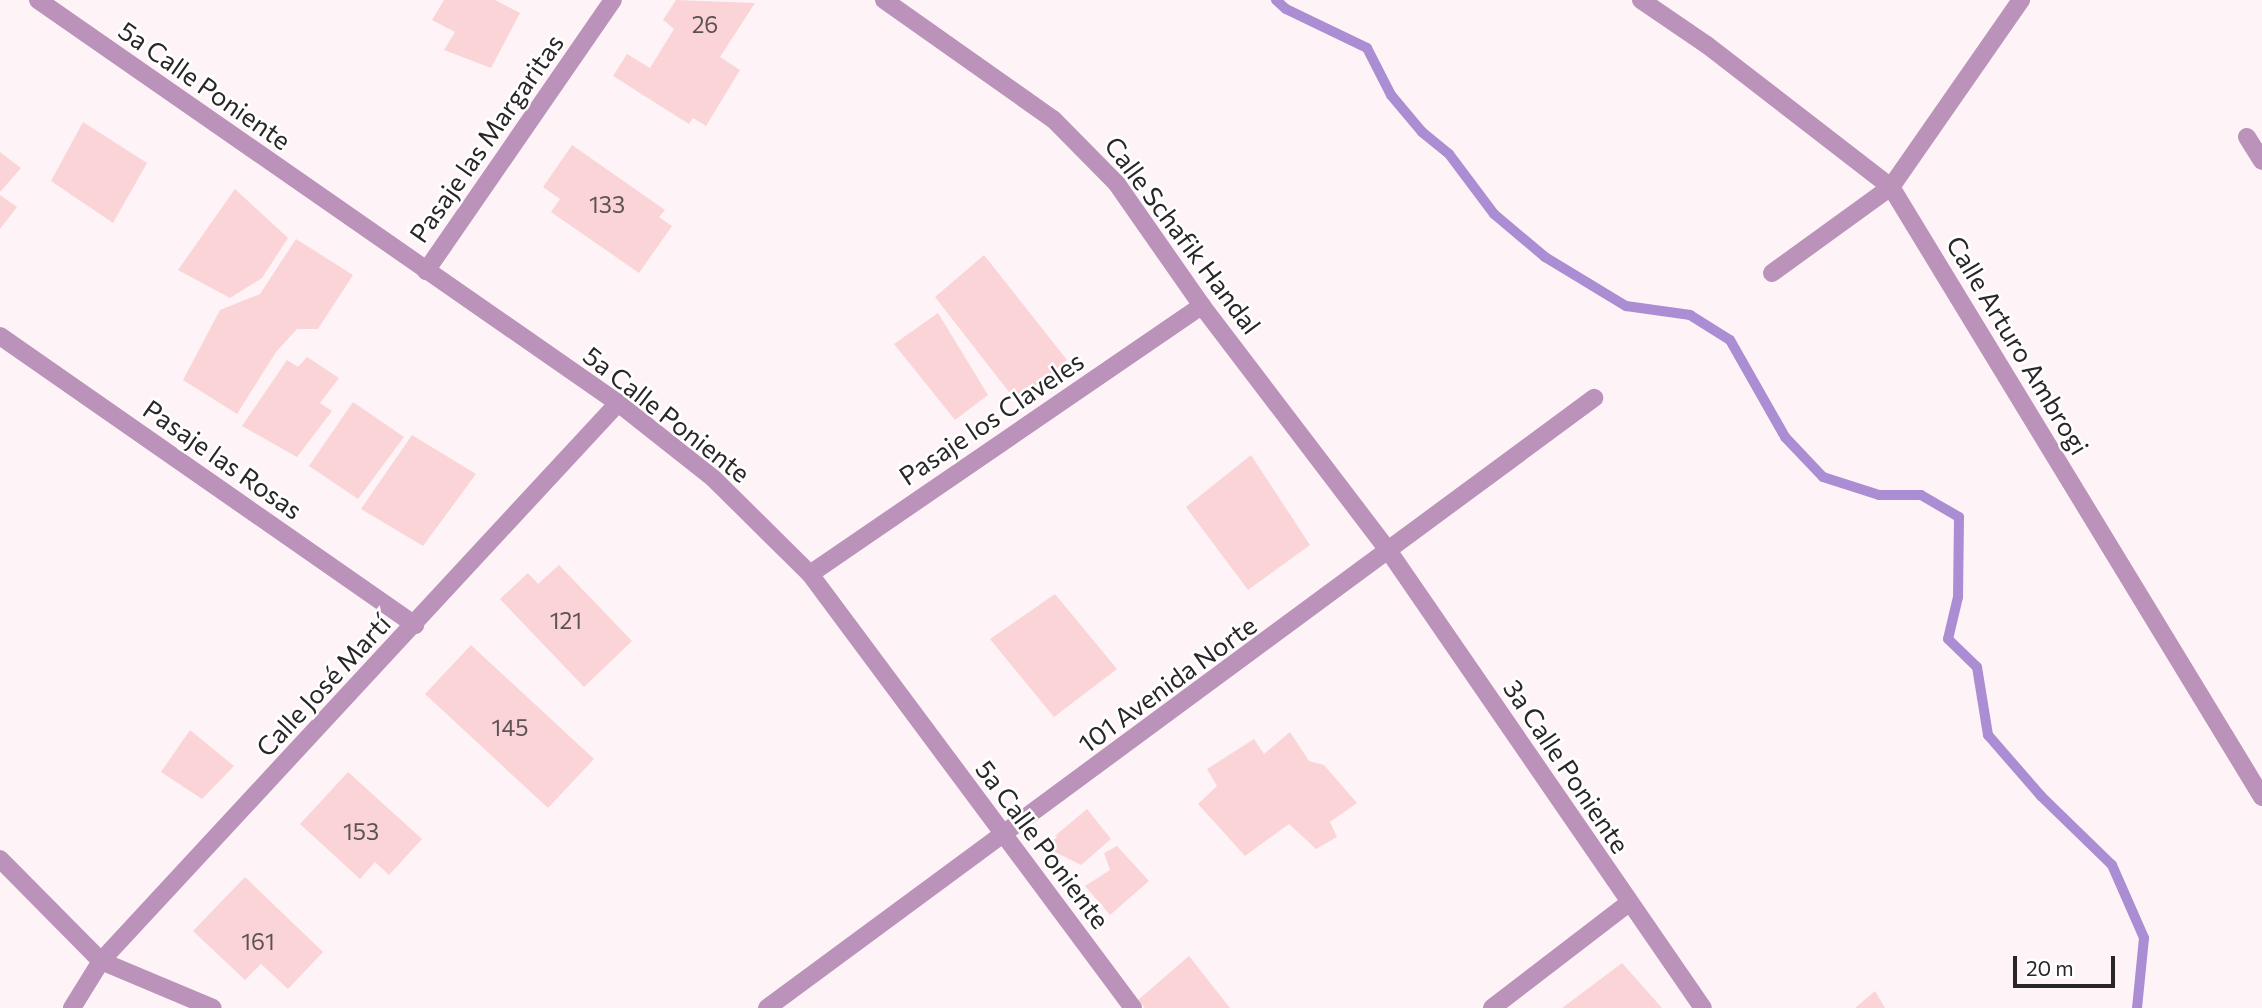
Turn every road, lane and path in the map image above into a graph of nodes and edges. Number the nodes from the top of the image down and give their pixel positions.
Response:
1 (38, 0) edge
2 (613, 0) edge
3 (884, 0) edge
4 (1641, 0) edge
5 (2021, 0) edge
6 (2247, 137) dead end
7 (2262, 161) edge
8 (1891, 187) junction
9 (426, 271) junction
10 (1772, 273) dead end
11 (1202, 306) junction
12 (0, 335) edge
13 (1594, 398) dead end
14 (618, 402) junction
15 (1390, 553) junction
16 (810, 574) junction
17 (415, 625) junction
18 (2262, 797) edge
19 (1005, 835) junction
20 (0, 859) edge
21 (1629, 903) junction
22 (101, 961) junction
23 (72, 1008) edge
24 (212, 1008) edge
25 (767, 1008) edge
26 (1133, 1008) edge
27 (1492, 1008) edge
28 (1703, 1008) edge

1 - 9 street, 5a Calle Poniente
2 - 9 street, Pasaje las Margaritas
3 - 11 street, Calle Schafik Handal
4 - 8 street, Calle Arturo Ambrogi
5 - 8 street
6 - 7 street
8 - 10 street
8 - 18 street, Calle Arturo Ambrogi
9 - 14 street, 5a Calle Poniente
11 - 15 street, Calle Schafik Handal
11 - 16 street, Pasaje los Claveles
12 - 17 street, Pasaje las Rosas
13 - 15 street, 101 Avenida Norte
14 - 16 street, 5a Calle Poniente
14 - 17 street, Calle José Martí
15 - 19 street, 101 Avenida Norte
15 - 21 street, 3a Calle Poniente
16 - 19 street, 5a Calle Poniente
17 - 22 street, Calle José Martí
19 - 25 street, 101 Avenida Norte
19 - 26 street, 5a Calle Poniente
20 - 22 street
21 - 27 street
21 - 28 street, 3a Calle Poniente
22 - 23 street, Calle José Martí
22 - 24 street

